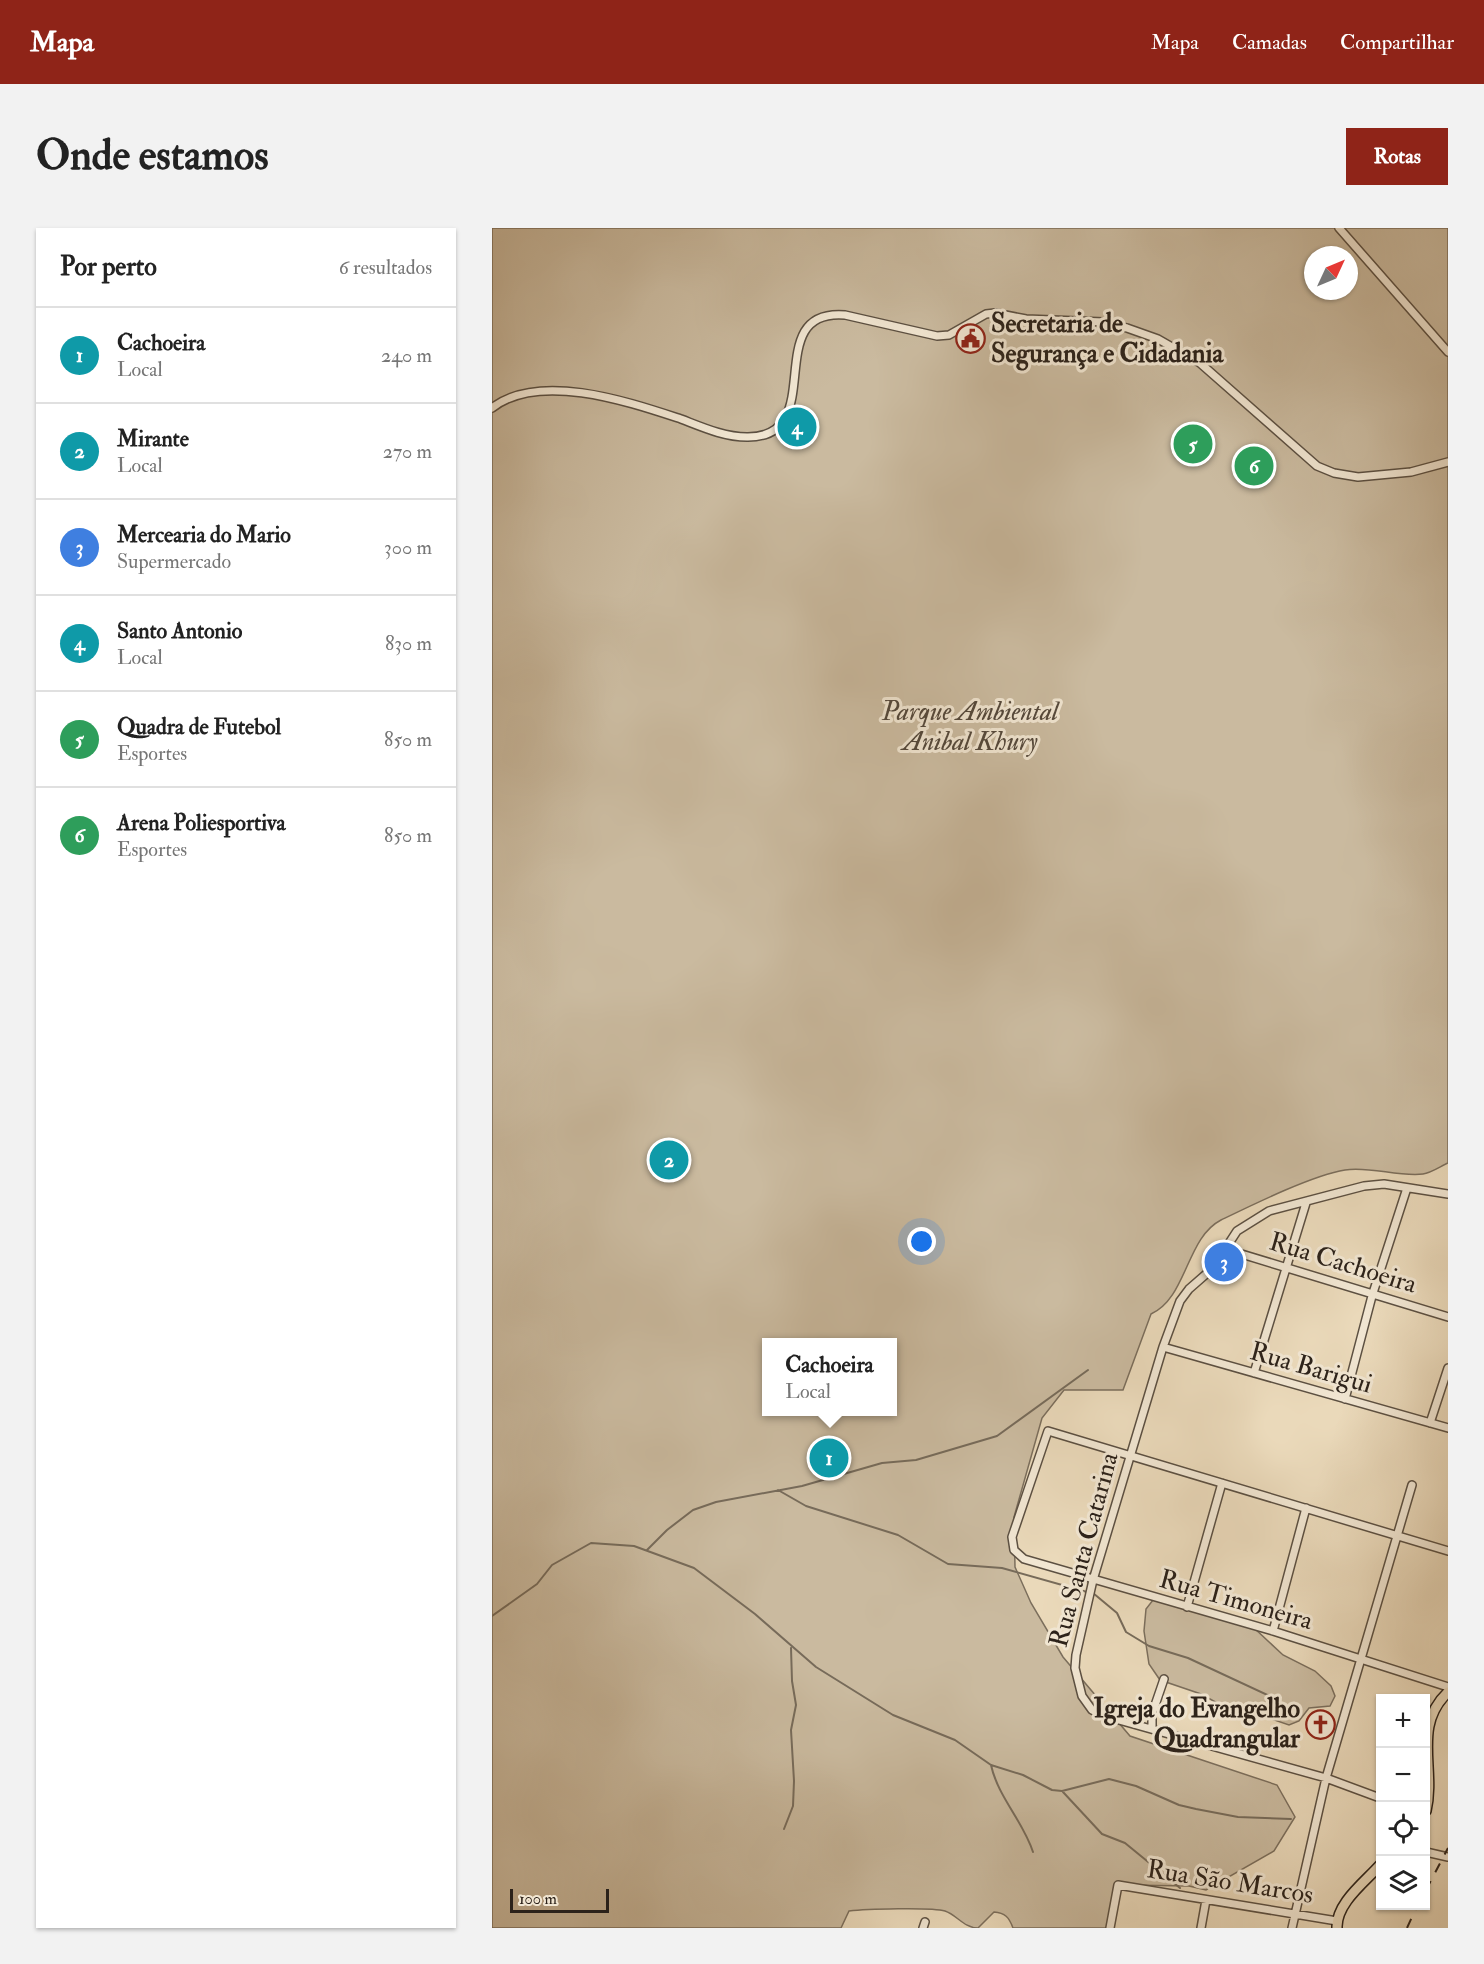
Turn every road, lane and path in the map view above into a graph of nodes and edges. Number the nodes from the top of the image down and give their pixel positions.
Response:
1 (1339, 228) edge
2 (1448, 352) edge
3 (492, 408) edge
4 (1448, 462) edge
5 (1407, 1188) junction
6 (1448, 1194) edge
7 (1306, 1203) junction
8 (1225, 1249) junction
9 (1284, 1266) junction
10 (1372, 1296) junction
11 (1448, 1317) edge
12 (1163, 1347) junction
13 (1448, 1368) edge
14 (1254, 1373) junction
15 (1345, 1399) junction
16 (1430, 1423) junction
17 (1448, 1428) edge
18 (1131, 1456) junction
19 (1222, 1484) junction
20 (1412, 1485) dead end
21 (1306, 1508) junction
22 (1397, 1535) junction
23 (1448, 1551) edge
24 (1093, 1580) junction
25 (1187, 1607) junction
26 (1273, 1631) junction
27 (1361, 1659) junction
28 (1164, 1679) dead end
29 (1448, 1687) edge
30 (1448, 1692) edge
31 (1152, 1729) junction
32 (1326, 1778) junction
33 (1376, 1797) edge
34 (1428, 1802) edge
35 (1430, 1853) edge
36 (1448, 1857) edge
37 (1376, 1869) edge
38 (1206, 1900) junction
39 (1294, 1913) junction
40 (1337, 1924) edge
41 (1110, 1928) edge
42 (1202, 1928) edge
43 (1292, 1928) edge

1 - 2 street
3 - 4 street
5 - 6 street, Rua Santa Catarina
5 - 7 street, Rua Santa Catarina
5 - 10 street
7 - 8 street, Rua Santa Catarina
7 - 9 street
8 - 9 street, Rua Cachoeira
8 - 12 street, Rua Santa Catarina
9 - 10 street, Rua Cachoeira
9 - 14 street
10 - 11 street, Rua Cachoeira
10 - 15 street
12 - 14 street, Rua Barigui
12 - 18 street, Rua Santa Catarina
13 - 16 street
14 - 15 street, Rua Barigui
15 - 16 street, Rua Barigui
16 - 17 street, Rua Barigui
18 - 19 street
18 - 24 street, Rua Santa Catarina
18 - 24 street, Rua Timoneira
19 - 21 street
19 - 25 street
20 - 22 street
21 - 22 street
21 - 26 street
22 - 23 street
22 - 27 street
24 - 25 street, Rua Timoneira
24 - 31 street, Rua Santa Catarina
25 - 26 street, Rua Timoneira
26 - 27 street, Rua Timoneira
27 - 29 street, Rua Timoneira
27 - 32 street
28 - 31 street
30 - 34 main road
31 - 32 street, Rua Santa Catarina
32 - 33 street, Rua Santa Catarina
32 - 39 street
35 - 36 street
37 - 40 main road
38 - 39 street, Rua São Marcos
38 - 41 street, Rua São Marcos
38 - 42 street
39 - 40 street, Rua São Marcos
39 - 43 street

